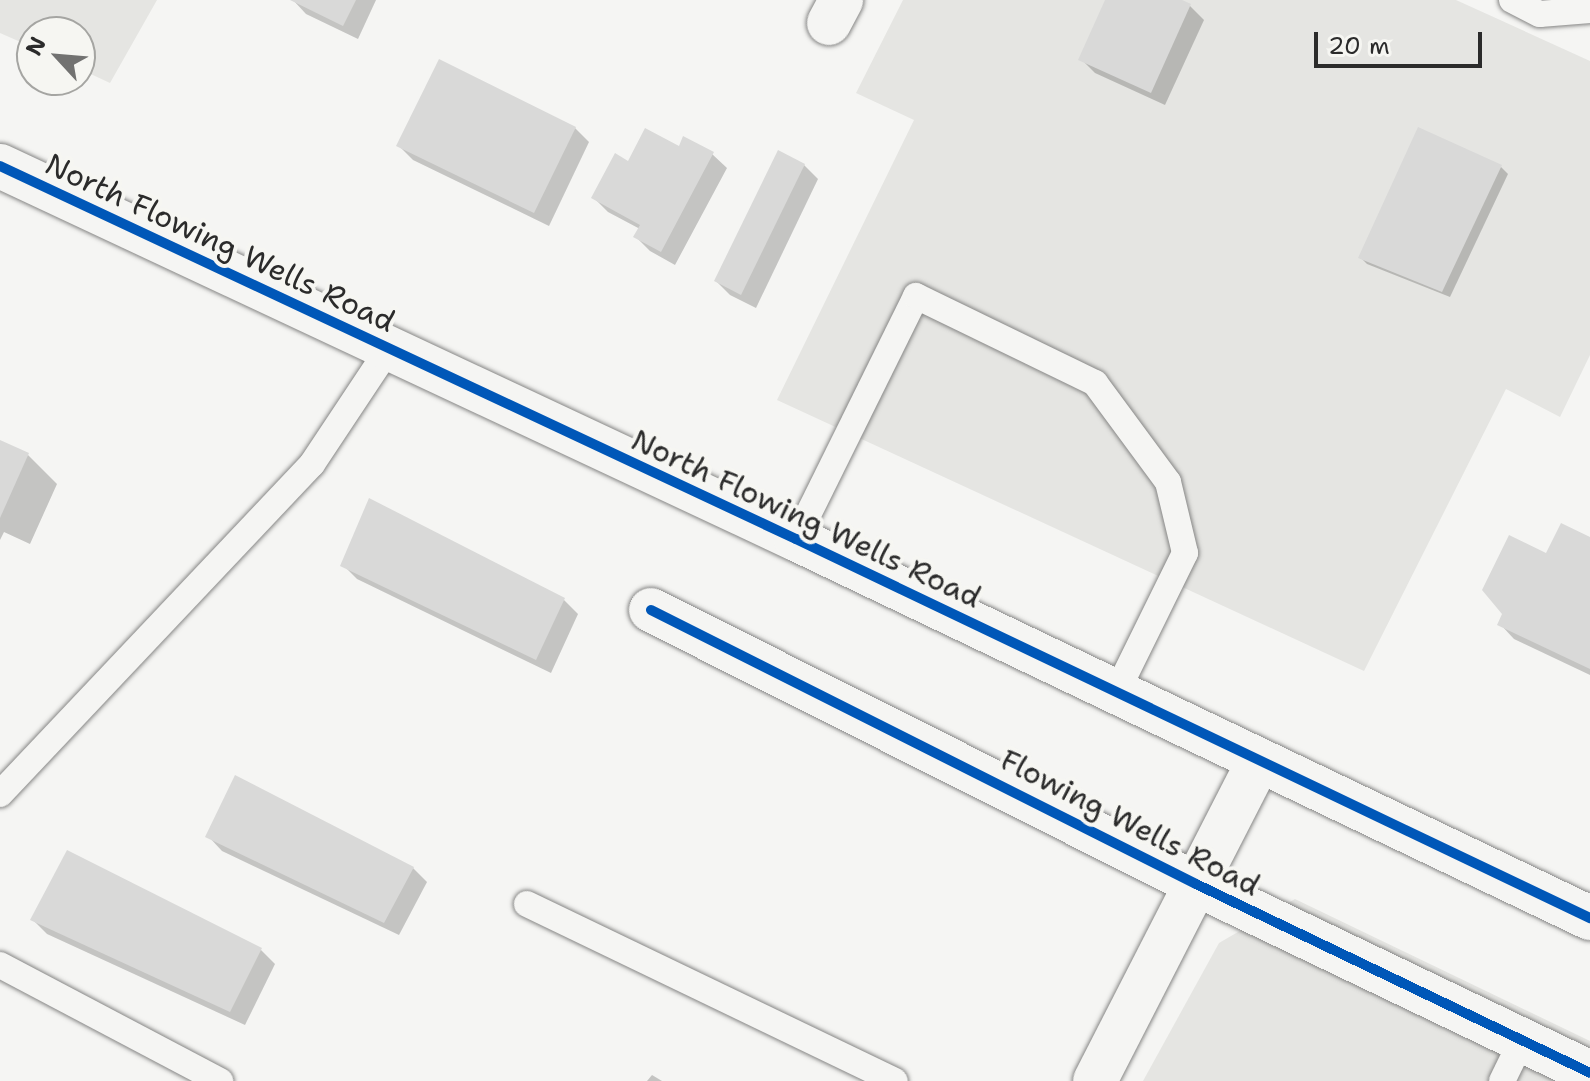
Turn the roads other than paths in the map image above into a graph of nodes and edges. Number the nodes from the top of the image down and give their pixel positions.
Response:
1 (1512, 0) edge
2 (1590, 10) edge
3 (0, 166) edge
4 (389, 348) junction
5 (796, 539) junction
6 (651, 610) dead end
7 (1116, 693) junction
8 (1258, 762) junction
9 (0, 794) edge
10 (1196, 884) junction
11 (527, 904) dead end
12 (1590, 918) edge
13 (0, 965) edge
14 (1522, 1040) junction
15 (1590, 1073) edge
16 (220, 1081) edge
17 (895, 1081) edge
18 (1095, 1081) edge
19 (1502, 1081) edge

1 - 2 lane
3 - 4 main road, North Flowing Wells Road
4 - 5 main road, North Flowing Wells Road
4 - 9 lane
5 - 7 main road, North Flowing Wells Road
5 - 7 lane
6 - 10 main road, Flowing Wells Road
7 - 8 main road, North Flowing Wells Road
8 - 10 main road
8 - 12 main road, North Flowing Wells Road
10 - 14 main road, Flowing Wells Road
10 - 18 main road
11 - 17 lane
13 - 16 lane
14 - 15 main road, Flowing Wells Road
14 - 19 lane

